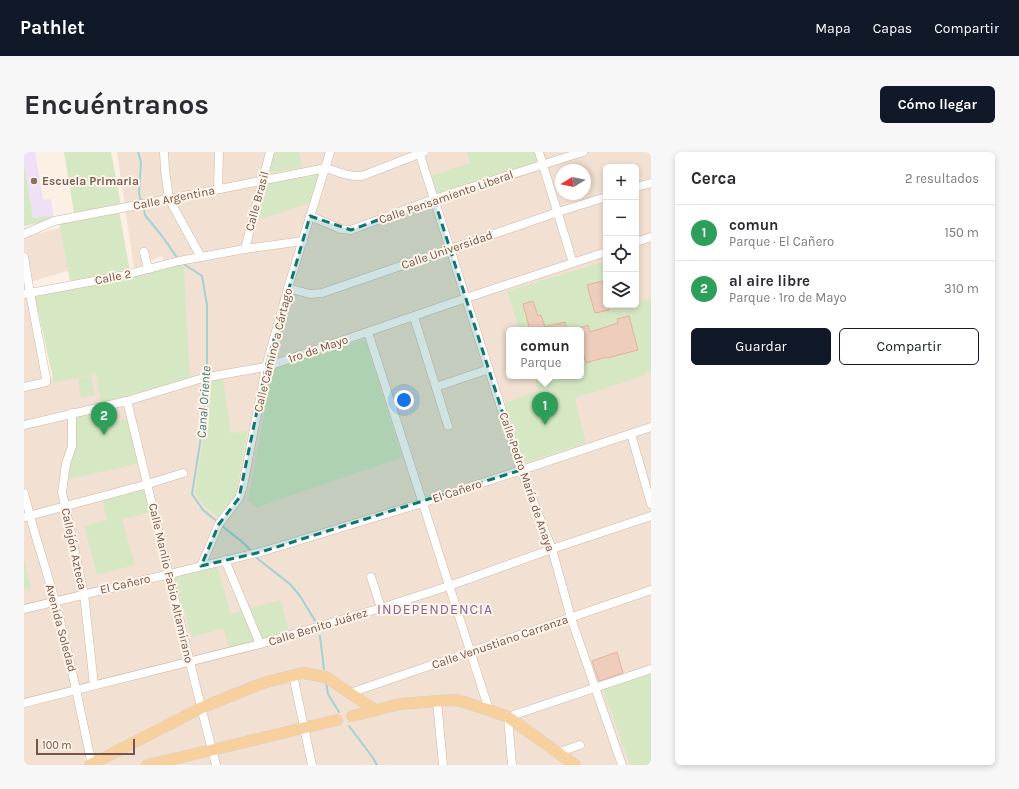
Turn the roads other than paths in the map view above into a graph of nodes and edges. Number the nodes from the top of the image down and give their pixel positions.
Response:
1 (164, 152) edge
2 (219, 152) edge
3 (270, 152) edge
4 (330, 152) edge
5 (539, 152) edge
6 (583, 152) edge
7 (421, 153) edge
8 (543, 164) junction
9 (326, 168) junction
10 (263, 180) junction
11 (651, 183) edge
12 (639, 186) edge
13 (218, 189) junction
14 (434, 198) junction
15 (603, 198) edge
16 (169, 199) junction
17 (558, 212) junction
18 (310, 216) junction
19 (24, 234) edge
20 (651, 238) edge
21 (303, 241) junction
22 (639, 241) edge
23 (245, 249) junction
24 (450, 249) junction
25 (144, 252) dead end
26 (603, 253) edge
27 (24, 257) edge
28 (201, 257) junction
29 (573, 263) junction
30 (148, 270) junction
31 (288, 288) junction
32 (27, 293) edge
33 (466, 298) junction
34 (414, 317) junction
35 (368, 332) junction
36 (266, 367) junction
37 (488, 369) junction
38 (24, 387) edge
39 (436, 387) junction
40 (127, 401) junction
41 (72, 414) junction
42 (24, 424) edge
43 (448, 426) dead end
44 (651, 428) edge
45 (631, 434) junction
46 (521, 470) junction
47 (183, 473) dead end
48 (148, 484) junction
49 (24, 493) edge
50 (422, 503) junction
51 (651, 504) edge
52 (65, 506) junction
53 (27, 516) edge
54 (651, 516) edge
55 (552, 549) junction
56 (225, 560) junction
57 (201, 566) junction
58 (168, 574) junction
59 (371, 577) dead end
60 (449, 586) junction
61 (651, 590) edge
62 (84, 594) junction
63 (55, 601) junction
64 (381, 608) junction
65 (24, 609) edge
66 (571, 618) junction
67 (260, 644) junction
68 (470, 652) junction
69 (190, 662) junction
70 (651, 669) edge
71 (293, 675) junction
72 (94, 685) junction
73 (595, 688) junction
74 (77, 690) junction
75 (350, 693) junction
76 (437, 701) junction
77 (24, 703) edge
78 (201, 708) junction
79 (375, 710) junction
80 (489, 710) junction
81 (352, 716) joint
82 (508, 718) junction
83 (337, 720) joint
84 (304, 727) junction
85 (580, 745) dead end
86 (212, 750) junction
87 (557, 753) junction
88 (92, 765) edge
89 (147, 765) edge
90 (216, 765) edge
91 (312, 765) edge
92 (443, 765) edge
93 (512, 765) edge
94 (575, 765) edge
95 (622, 765) edge

1 - 16 street
2 - 13 street
3 - 10 street, Calle Brasil
4 - 9 street, Calle Camino a Cártago
5 - 8 street
6 - 8 street, Calle Pensamiento Liberal
7 - 9 street
7 - 14 street, Calle Pedro María de Anaya
8 - 14 street, Calle Pensamiento Liberal
8 - 17 street
9 - 10 street, Calle Argentina
9 - 18 street, Calle Camino a Cártago
10 - 13 street, Calle Argentina
10 - 23 street, Calle Brasil
11 - 12 street
13 - 16 street, Calle Argentina
14 - 18 street, Calle Pensamiento Liberal
14 - 24 street, Calle Pedro María de Anaya
15 - 17 street, Calle Universidad
16 - 19 street, Calle Argentina
16 - 28 street
17 - 24 street, Calle Universidad
17 - 29 street
18 - 21 street, Calle Camino a Cártago
20 - 22 street
21 - 23 street, Calle 2
21 - 31 street, Calle Camino a Cártago
23 - 28 street, Calle 2
24 - 31 street, Calle Universidad
24 - 33 street, Calle Pedro María de Anaya
25 - 30 street
26 - 29 street, 1ro de Mayo
27 - 32 street
28 - 30 street, Calle 2
29 - 33 street, 1ro de Mayo
30 - 32 street, Calle 2
31 - 36 street, Calle Camino a Cártago
32 - 38 street
33 - 34 street, 1ro de Mayo
33 - 37 street, Calle Pedro María de Anaya
34 - 35 street, 1ro de Mayo
34 - 39 street
35 - 36 street, 1ro de Mayo
35 - 50 street
36 - 40 street, 1ro de Mayo
36 - 57 street, Calle Camino a Cártago
37 - 39 street
37 - 46 street, Calle Pedro María de Anaya
39 - 43 street
40 - 41 street, 1ro de Mayo
40 - 48 street, Calle Manlio Fabio Altamirano
41 - 42 street, 1ro de Mayo
41 - 52 street, Callejón Azteca
44 - 45 street, El Cañero
45 - 46 street, El Cañero
45 - 51 street
46 - 50 street, El Cañero
46 - 55 street, Calle Pedro María de Anaya
47 - 48 street
48 - 52 street
48 - 58 street, Calle Manlio Fabio Altamirano
49 - 53 street, Avenida Soledad
50 - 56 street, El Cañero
50 - 60 street
52 - 53 street
52 - 62 street, Callejón Azteca
53 - 63 street, Avenida Soledad
54 - 55 street, Calle Benito Juárez
55 - 60 street, Calle Benito Juárez
55 - 66 street, Calle Pedro María de Anaya
56 - 57 street, El Cañero
56 - 67 street
57 - 58 street, El Cañero
58 - 62 street, El Cañero
58 - 69 street, Calle Manlio Fabio Altamirano
59 - 64 street
60 - 64 street, Calle Benito Juárez
60 - 68 street
61 - 66 street, Calle Venustiano Carranza
62 - 63 street, El Cañero
62 - 72 street, Callejón Azteca
63 - 65 street, El Cañero
63 - 74 street, Avenida Soledad
64 - 67 street, Calle Benito Juárez
66 - 68 street, Calle Venustiano Carranza
66 - 73 street, Calle Pedro María de Anaya
67 - 69 street, Calle Benito Juárez
68 - 75 street, Calle Venustiano Carranza
68 - 80 street
69 - 72 street, Calle Benito Juárez
69 - 78 street, Calle Manlio Fabio Altamirano
70 - 73 street
71 - 75 main road
71 - 78 main road
71 - 84 street
72 - 74 street, Calle Benito Juárez
73 - 82 street
73 - 95 street, Calle Pedro María de Anaya
74 - 77 street, Calle Benito Juárez
74 - 88 street, Avenida Soledad
75 - 79 main road
76 - 79 main road
76 - 80 main road
76 - 92 street
78 - 86 street, Calle Manlio Fabio Altamirano
78 - 88 main road
79 - 81 main road
80 - 82 main road
81 - 83 street
82 - 87 main road
82 - 93 street
83 - 84 main road
84 - 86 main road
84 - 91 street
85 - 87 street
86 - 89 main road
86 - 90 street, Calle Manlio Fabio Altamirano
87 - 94 main road

